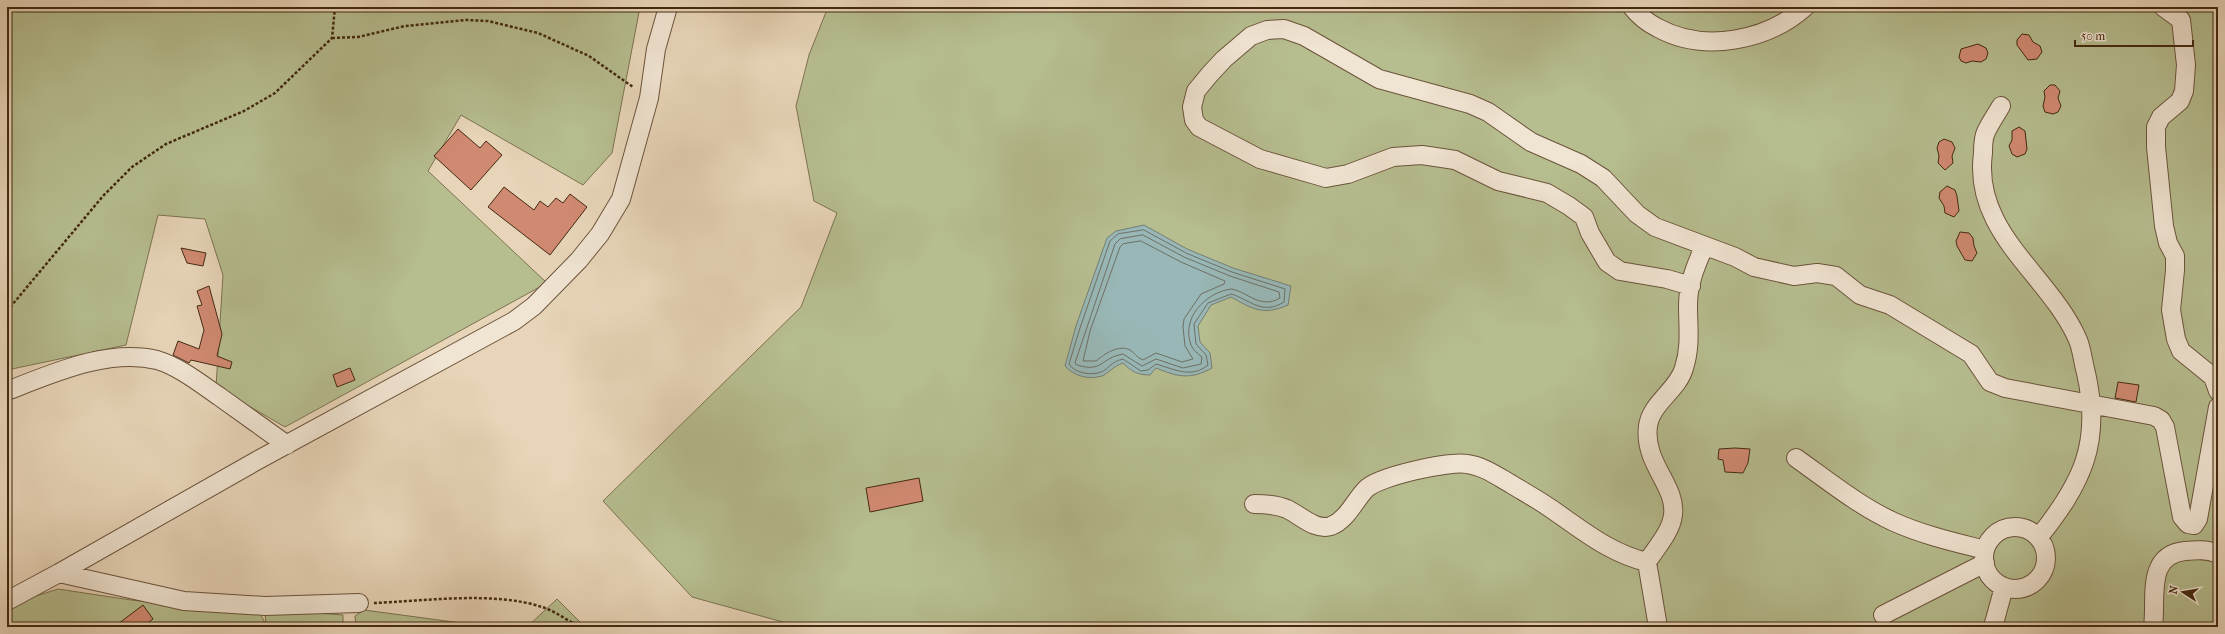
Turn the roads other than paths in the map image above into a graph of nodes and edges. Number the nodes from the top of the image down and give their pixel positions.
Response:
1 (668, 7) edge
2 (1632, 7) edge
3 (1805, 7) edge
4 (2163, 7) edge
5 (2001, 106) dead end
6 (1704, 247) junction
7 (1691, 286) junction
8 (7, 391) edge
9 (2218, 391) edge
10 (2090, 405) junction
11 (2218, 406) edge
12 (287, 445) junction
13 (1796, 458) dead end
14 (1254, 504) dead end
15 (2194, 525) junction
16 (2039, 537) junction
17 (2215, 553) edge
18 (1985, 557) junction
19 (1647, 562) junction
20 (59, 574) junction
21 (2004, 587) junction
22 (7, 601) edge
23 (359, 603) road end
24 (1884, 615) dead end
25 (1658, 627) edge
26 (1993, 627) edge
27 (2153, 627) edge

1 - 12 street
2 - 3 street
4 - 9 street
5 - 10 street
6 - 7 street
6 - 7 street
6 - 10 street
7 - 19 street
8 - 12 street
10 - 15 street
10 - 16 street
11 - 15 street
12 - 20 street
13 - 18 street
14 - 19 street
15 - 17 street
16 - 18 street
16 - 21 street
17 - 27 street
18 - 21 street
18 - 24 street
19 - 25 street
20 - 22 street
20 - 23 street
21 - 26 street

